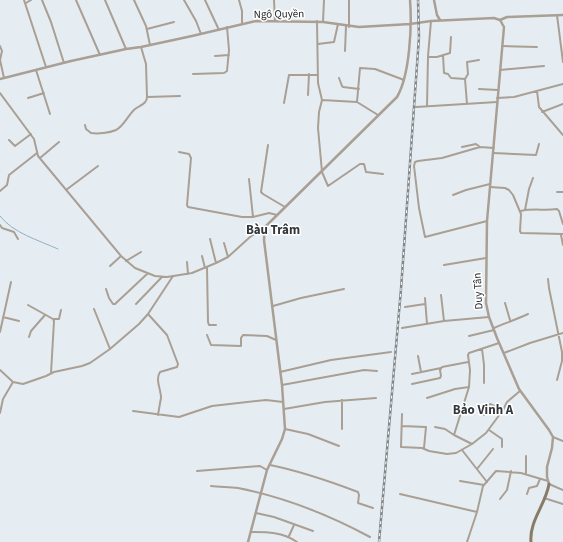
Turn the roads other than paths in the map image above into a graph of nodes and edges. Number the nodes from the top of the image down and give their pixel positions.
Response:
1 (24, 0) edge
2 (31, 0) edge
3 (42, 0) edge
4 (76, 0) edge
5 (105, 0) edge
6 (134, 0) edge
7 (184, 0) edge
8 (205, 0) edge
9 (238, 0) edge
10 (274, 0) edge
11 (324, 0) edge
12 (349, 0) edge
13 (410, 0) edge
14 (434, 0) edge
15 (26, 3) junction
16 (557, 15) junction
17 (563, 15) edge
18 (500, 20) junction
19 (275, 21) junction
20 (431, 21) junction
21 (440, 21) junction
22 (174, 22) dead end
23 (317, 22) junction
24 (323, 22) junction
25 (242, 24) junction
26 (338, 24) junction
27 (410, 24) junction
28 (347, 26) junction
29 (227, 27) junction
30 (147, 29) junction
31 (219, 30) junction
32 (201, 34) junction
33 (452, 37) dead end
34 (318, 44) junction
35 (150, 45) junction
36 (0, 46) edge
37 (502, 46) junction
38 (141, 47) junction
39 (537, 47) dead end
40 (126, 49) junction
41 (345, 51) dead end
42 (100, 55) junction
43 (229, 55) junction
44 (443, 55) junction
45 (215, 56) dead end
46 (428, 58) junction
47 (479, 60) dead end
48 (563, 62) edge
49 (64, 63) junction
50 (544, 66) dead end
51 (46, 67) junction
52 (36, 70) junction
53 (500, 70) junction
54 (193, 74) dead end
55 (309, 74) junction
56 (318, 75) junction
57 (4, 78) junction
58 (339, 78) dead end
59 (0, 79) edge
60 (465, 79) junction
61 (404, 80) junction
62 (563, 84) edge
63 (359, 89) junction
64 (479, 90) dead end
65 (498, 90) junction
66 (537, 91) junction
67 (0, 92) edge
68 (44, 93) junction
69 (308, 95) dead end
70 (147, 96) junction
71 (180, 96) dead end
72 (28, 98) dead end
73 (322, 100) junction
74 (497, 100) junction
75 (357, 102) junction
76 (284, 103) dead end
77 (467, 104) junction
78 (563, 104) edge
79 (416, 107) dead end
80 (427, 107) junction
81 (542, 112) junction
82 (50, 114) dead end
83 (379, 116) junction
84 (85, 125) dead end
85 (30, 134) junction
86 (563, 134) edge
87 (9, 140) dead end
88 (59, 142) dead end
89 (539, 144) dead end
90 (268, 145) dead end
91 (462, 147) dead end
92 (480, 147) junction
93 (494, 148) junction
94 (179, 152) dead end
95 (37, 153) junction
96 (493, 154) junction
97 (40, 158) junction
98 (98, 166) dead end
99 (322, 172) junction
100 (383, 174) dead end
101 (533, 178) dead end
102 (249, 179) dead end
103 (490, 186) junction
104 (66, 190) junction
105 (0, 191) edge
106 (557, 192) dead end
107 (563, 192) edge
108 (453, 195) dead end
109 (286, 207) junction
110 (525, 210) junction
111 (520, 211) junction
112 (277, 215) junction
113 (253, 217) junction
114 (487, 221) junction
115 (563, 224) edge
116 (0, 225) edge
117 (265, 227) junction
118 (562, 234) edge
119 (18, 239) dead end
120 (210, 239) dead end
121 (224, 243) dead end
122 (563, 246) edge
123 (141, 252) dead end
124 (121, 256) junction
125 (202, 256) dead end
126 (228, 257) junction
127 (486, 258) junction
128 (126, 262) junction
129 (187, 262) dead end
130 (216, 263) junction
131 (444, 265) dead end
132 (110, 266) dead end
133 (206, 268) junction
134 (147, 274) junction
135 (188, 274) junction
136 (174, 276) junction
137 (162, 277) junction
138 (548, 279) dead end
139 (11, 282) dead end
140 (106, 289) dead end
141 (344, 289) dead end
142 (441, 296) dead end
143 (425, 298) dead end
144 (505, 303) dead end
145 (136, 304) dead end
146 (425, 304) junction
147 (28, 305) dead end
148 (273, 306) junction
149 (405, 307) dead end
150 (94, 309) dead end
151 (62, 310) dead end
152 (148, 314) junction
153 (528, 314) dead end
154 (45, 315) junction
155 (3, 317) junction
156 (489, 317) junction
157 (54, 320) junction
158 (19, 321) dead end
159 (444, 321) junction
160 (510, 321) junction
161 (427, 324) junction
162 (216, 325) dead end
163 (402, 328) dead end
164 (494, 329) junction
165 (0, 332) edge
166 (563, 333) edge
167 (559, 334) junction
168 (207, 335) dead end
169 (469, 336) dead end
170 (29, 337) dead end
171 (276, 340) junction
172 (499, 343) junction
173 (110, 349) junction
174 (482, 349) junction
175 (391, 352) dead end
176 (504, 353) junction
177 (418, 356) dead end
178 (468, 362) junction
179 (441, 368) junction
180 (0, 370) edge
181 (377, 371) dead end
182 (280, 372) junction
183 (421, 372) junction
184 (51, 373) junction
185 (412, 374) dead end
186 (557, 380) dead end
187 (13, 382) junction
188 (484, 383) dead end
189 (412, 384) dead end
190 (282, 385) junction
191 (469, 387) junction
192 (520, 391) junction
193 (376, 398) dead end
194 (427, 398) dead end
195 (342, 400) junction
196 (283, 402) junction
197 (284, 409) junction
198 (504, 410) junction
199 (133, 411) dead end
200 (0, 413) edge
201 (158, 414) junction
202 (402, 414) dead end
203 (484, 415) dead end
204 (402, 426) junction
205 (435, 427) dead end
206 (284, 429) junction
207 (342, 429) dead end
208 (489, 430) junction
209 (454, 435) junction
210 (553, 437) junction
211 (563, 441) edge
212 (472, 444) junction
213 (339, 446) dead end
214 (502, 447) dead end
215 (424, 448) junction
216 (493, 449) dead end
217 (462, 450) junction
218 (526, 456) dead end
219 (269, 464) junction
220 (477, 469) junction
221 (267, 470) junction
222 (197, 471) dead end
223 (511, 472) junction
224 (526, 474) junction
225 (540, 479) junction
226 (460, 481) dead end
227 (487, 482) junction
228 (549, 483) junction
229 (484, 485) junction
230 (211, 486) dead end
231 (563, 490) edge
232 (261, 494) junction
233 (400, 494) dead end
234 (527, 494) dead end
235 (544, 498) junction
236 (500, 499) dead end
237 (563, 504) edge
238 (373, 508) dead end
239 (477, 512) junction
240 (256, 513) junction
241 (294, 524) junction
242 (313, 531) dead end
243 (251, 532) junction
244 (289, 537) junction
245 (370, 537) dead end
246 (248, 542) edge
247 (296, 542) edge
248 (466, 542) edge
249 (531, 542) edge

1 - 15 street
2 - 15 street
3 - 49 street
4 - 42 street
5 - 40 street
6 - 30 street
7 - 32 street
8 - 31 street
9 - 25 street
10 - 19 street
11 - 24 street
12 - 28 street
13 - 27 street
14 - 21 street
15 - 51 street
16 - 17 street, Ngô Quyền
16 - 18 street, Ngô Quyền
16 - 48 street
18 - 21 street, Ngô Quyền
18 - 37 street, Duy Tân
19 - 23 street, Ngô Quyền
19 - 25 street, Ngô Quyền
20 - 21 street, Ngô Quyền
20 - 27 street, Ngô Quyền
20 - 46 street
22 - 30 street
23 - 24 street, Ngô Quyền
23 - 34 street
24 - 26 street, Ngô Quyền
25 - 29 street, Ngô Quyền
26 - 28 street, Ngô Quyền
26 - 34 street
27 - 28 street, Ngô Quyền
27 - 61 street
28 - 41 street
29 - 31 street, Ngô Quyền
29 - 43 street
30 - 35 street
31 - 32 street, Ngô Quyền
32 - 35 street, Ngô Quyền
33 - 44 street
34 - 56 street
35 - 38 street, Ngô Quyền
36 - 57 street
37 - 39 street
37 - 53 street, Duy Tân
38 - 40 street, Ngô Quyền
38 - 70 street
40 - 42 street, Ngô Quyền
42 - 49 street, Ngô Quyền
43 - 45 street
43 - 54 street
44 - 46 street
44 - 60 street
46 - 80 street
47 - 60 street
49 - 51 street, Ngô Quyền
50 - 53 street
51 - 52 street, Ngô Quyền
52 - 57 street, Ngô Quyền
52 - 68 street
53 - 65 street, Duy Tân
55 - 56 street
55 - 69 street
55 - 76 street
56 - 73 street
57 - 59 street, Ngô Quyền
58 - 63 street
60 - 77 street
61 - 63 street
61 - 83 street
62 - 66 street
63 - 75 street
64 - 65 street
65 - 74 street, Duy Tân
66 - 74 street
66 - 81 street
67 - 85 street
68 - 72 street
68 - 82 street
70 - 71 street
70 - 84 street
73 - 75 street
73 - 99 street
74 - 77 street
74 - 93 street, Duy Tân
75 - 83 street
77 - 80 street
78 - 81 street
79 - 80 street
81 - 86 street
83 - 99 street
85 - 87 street
85 - 95 street
88 - 97 street
89 - 96 street
90 - 109 street
91 - 92 street
92 - 93 street
92 - 114 street
93 - 96 street, Duy Tân
94 - 113 street
95 - 97 street
95 - 105 street
96 - 103 street, Duy Tân
97 - 104 street
98 - 104 street
99 - 100 street
99 - 109 street
101 - 110 street
102 - 113 street
103 - 108 street
103 - 111 street
103 - 114 street, Duy Tân
104 - 124 street
106 - 107 street
109 - 112 street
110 - 111 street
110 - 115 street
111 - 118 street
112 - 113 street
112 - 117 street
114 - 127 street, Duy Tân
116 - 119 street
117 - 126 street
117 - 148 street
118 - 122 street
120 - 130 street
121 - 126 street
123 - 128 street
124 - 128 street
124 - 132 street
125 - 133 street
126 - 130 street
127 - 131 street
127 - 156 street, Duy Tân
128 - 134 street
129 - 135 street
130 - 133 street
133 - 135 street
133 - 162 street
134 - 137 street
134 - 140 street
135 - 136 street
136 - 137 street
136 - 152 street
137 - 145 street
138 - 167 street
139 - 155 street
141 - 148 street
142 - 159 street
143 - 146 street
144 - 160 street
146 - 149 street
146 - 161 street
147 - 154 street
148 - 171 street
150 - 173 street
151 - 157 street
152 - 173 street
152 - 201 street
153 - 160 street
154 - 157 street
154 - 170 street
155 - 158 street
155 - 165 street
156 - 159 street
156 - 164 street, Duy Tân
157 - 184 street
159 - 161 street
160 - 164 street
161 - 163 street
164 - 169 street
164 - 172 street, Duy Tân
166 - 167 street
167 - 176 street
167 - 186 street
168 - 171 street
171 - 182 street
172 - 174 street
172 - 176 street, Duy Tân
173 - 184 street
174 - 178 street
174 - 188 street
175 - 182 street
176 - 192 street, Duy Tân
177 - 183 street
178 - 179 street
178 - 191 street
179 - 183 street
179 - 189 street
180 - 187 street
181 - 190 street
182 - 190 street
183 - 185 street
184 - 187 street
187 - 200 street
190 - 196 street
191 - 194 street
191 - 209 street
192 - 198 street
192 - 210 street, Duy Tân
193 - 195 street
195 - 197 street
195 - 207 street
196 - 197 street
196 - 201 street
197 - 206 street
198 - 203 street
198 - 208 street
199 - 201 street
202 - 204 street
204 - 215 street
204 - 215 street
205 - 209 street
206 - 213 street
206 - 219 street
208 - 212 street
208 - 214 street
209 - 212 street
210 - 211 street
210 - 228 street
212 - 217 street
215 - 217 street
216 - 220 street
217 - 220 street
218 - 224 street
219 - 221 street
219 - 238 street
220 - 227 street
221 - 222 street
221 - 232 street
223 - 224 street
223 - 227 street
223 - 236 street
224 - 225 street
225 - 228 street
225 - 234 street
226 - 229 street
227 - 229 street
228 - 231 street
228 - 235 main road
229 - 239 street
230 - 232 street
232 - 240 street
232 - 245 street
233 - 239 street
235 - 237 street
235 - 249 main road
239 - 248 street
240 - 241 street
240 - 243 street
241 - 242 street
241 - 244 street
243 - 244 street
243 - 246 street
244 - 247 street

